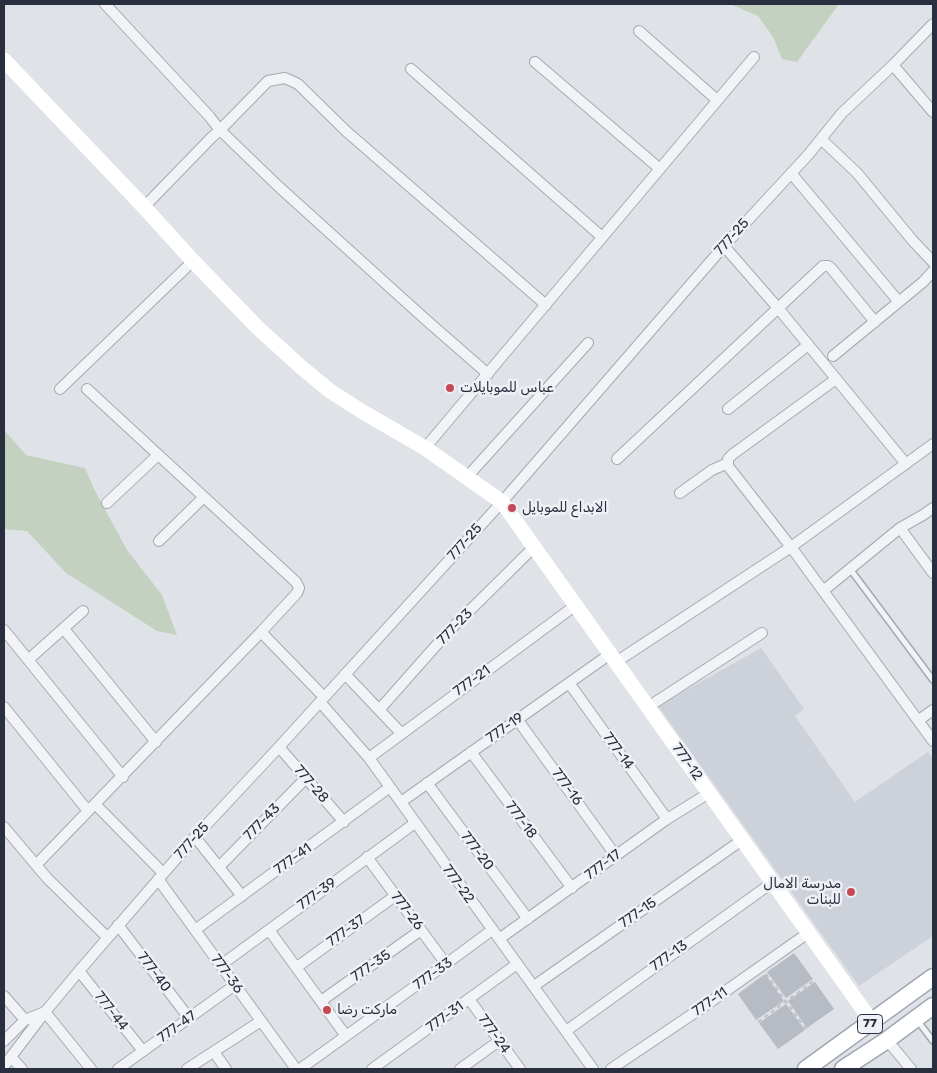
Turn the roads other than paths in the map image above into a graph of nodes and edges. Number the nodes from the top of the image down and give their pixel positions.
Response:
1 (105, 4) edge
2 (933, 24) edge
3 (640, 31) dead end
4 (754, 57) dead end
5 (4, 60) edge
6 (535, 62) dead end
7 (893, 65) junction
8 (411, 69) dead end
9 (718, 100) junction
10 (933, 112) edge
11 (220, 130) junction
12 (821, 139) junction
13 (660, 169) junction
14 (791, 173) junction
15 (144, 207) junction
16 (602, 237) junction
17 (724, 246) junction
18 (193, 261) junction
19 (933, 262) edge
20 (933, 271) edge
21 (898, 302) junction
22 (546, 305) junction
23 (778, 308) junction
24 (875, 322) junction
25 (588, 343) dead end
26 (808, 345) junction
27 (833, 356) dead end
28 (488, 374) junction
29 (836, 379) junction
30 (60, 389) dead end
31 (87, 389) dead end
32 (728, 409) dead end
33 (933, 444) edge
34 (425, 448) junction
35 (158, 454) junction
36 (617, 459) dead end
37 (728, 463) junction
38 (906, 464) junction
39 (467, 477) junction
40 (680, 493) dead end
41 (204, 497) junction
42 (502, 502) junction
43 (107, 503) dead end
44 (933, 508) edge
45 (900, 528) junction
46 (159, 541) dead end
47 (534, 547) junction
48 (792, 547) junction
49 (850, 569) junction
50 (933, 572) edge
51 (823, 591) junction
52 (576, 605) junction
53 (83, 611) dead end
54 (64, 629) junction
55 (4, 630) edge
56 (261, 632) junction
57 (762, 634) dead end
58 (613, 658) junction
59 (28, 660) junction
60 (345, 674) junction
61 (933, 680) edge
62 (569, 683) junction
63 (322, 699) junction
64 (4, 707) edge
65 (648, 707) junction
66 (379, 710) junction
67 (933, 710) edge
68 (517, 719) junction
69 (919, 720) junction
70 (401, 734) junction
71 (933, 741) edge
72 (156, 742) junction
73 (279, 748) junction
74 (471, 752) junction
75 (369, 758) junction
76 (123, 777) junction
77 (306, 778) junction
78 (427, 783) junction
79 (390, 788) junction
80 (709, 793) junction
81 (400, 802) junction
82 (91, 808) junction
83 (667, 819) junction
84 (344, 822) junction
85 (415, 823) junction
86 (4, 827) edge
87 (195, 837) junction
88 (742, 840) junction
89 (616, 856) junction
90 (367, 857) junction
91 (36, 865) junction
92 (219, 866) junction
93 (160, 876) junction
94 (772, 882) junction
95 (572, 888) junction
96 (242, 896) junction
97 (395, 896) junction
98 (528, 919) junction
99 (118, 925) junction
100 (195, 930) junction
101 (269, 930) junction
102 (421, 930) junction
103 (492, 930) junction
104 (808, 933) junction
105 (107, 937) junction
106 (499, 939) junction
107 (446, 964) junction
108 (517, 964) junction
109 (220, 965) junction
110 (297, 967) junction
111 (79, 971) junction
112 (933, 977) edge
113 (235, 985) junction
114 (534, 986) junction
115 (4, 996) edge
116 (469, 1000) junction
117 (321, 1001) junction
118 (933, 1006) edge
119 (45, 1012) junction
120 (189, 1018) junction
121 (916, 1018) junction
122 (25, 1020) junction
123 (261, 1021) junction
124 (872, 1022) junction
125 (566, 1031) junction
126 (346, 1036) junction
127 (887, 1040) junction
128 (4, 1041) edge
129 (499, 1041) junction
130 (933, 1041) edge
131 (143, 1052) junction
132 (214, 1052) junction
133 (12, 1057) junction
134 (4, 1066) edge
135 (22, 1069) edge
136 (91, 1069) edge
137 (118, 1069) edge
138 (188, 1069) edge
139 (226, 1069) edge
140 (296, 1069) edge
141 (300, 1069) edge
142 (372, 1069) edge
143 (460, 1069) edge
144 (520, 1069) edge
145 (593, 1069) edge
146 (611, 1069) edge
147 (806, 1069) edge
148 (843, 1069) edge
149 (911, 1069) edge

1 - 11 street
2 - 7 street, 777-25
3 - 9 street
4 - 9 street
5 - 15 street, 777-12
6 - 13 street
7 - 10 street
7 - 12 street, 777-25
8 - 16 street
9 - 13 street
11 - 15 street
11 - 22 street
11 - 28 street
12 - 14 street, 777-25
12 - 19 street
13 - 16 street
14 - 17 street, 777-25
14 - 21 street
15 - 18 street, 777-12
16 - 22 street
17 - 23 street
17 - 42 street, 777-25
18 - 30 street
18 - 34 street, 777-12
20 - 21 street
21 - 24 street
22 - 28 street
23 - 24 street
23 - 26 street
23 - 36 street
24 - 27 street
25 - 39 street
26 - 29 street
26 - 32 street
28 - 34 street
29 - 37 street
29 - 38 street
31 - 35 street
33 - 38 street, 777-19
34 - 39 street, 777-12
35 - 41 street
35 - 43 street
37 - 40 street
37 - 48 street
38 - 48 street, 777-19
39 - 42 street, 777-12
41 - 46 street
41 - 56 street
42 - 47 street, 777-12
42 - 60 street, 777-25
44 - 45 street
45 - 49 street
45 - 50 street
47 - 52 street, 777-12
47 - 66 street, 777-23
48 - 51 street
48 - 58 street, 777-19
49 - 51 street
49 - 61 lane
51 - 69 street
52 - 58 street, 777-12
52 - 70 street, 777-21
53 - 54 street
54 - 59 street
54 - 72 street
55 - 59 street
56 - 63 street, 777-22
56 - 72 street
57 - 65 street
58 - 62 street, 777-19
58 - 65 street, 777-12
59 - 76 street
60 - 63 street, 777-25
60 - 66 street
62 - 68 street, 777-19
62 - 83 street, 777-14
63 - 73 street, 777-25
63 - 75 street, 777-22
64 - 82 street, 777-36
65 - 80 street, 777-12
66 - 70 street
67 - 69 street
68 - 74 street, 777-19
68 - 89 street, 777-16
69 - 71 street
70 - 75 street, 777-21
72 - 76 street
73 - 77 street, 777-28
73 - 87 street, 777-25
74 - 78 street, 777-19
74 - 95 street, 777-18
75 - 79 street, 777-22
76 - 82 street
77 - 84 street, 777-28
77 - 92 street, 777-43
78 - 81 street, 777-19
78 - 98 street, 777-20
79 - 81 street, 777-22
79 - 84 street, 777-41
80 - 83 street, 777-17
80 - 88 street, 777-12
81 - 85 street, 777-22
82 - 91 street
82 - 93 street, 777-36
83 - 89 street, 777-17
84 - 96 street, 777-41
85 - 90 street, 777-39
85 - 103 street, 777-22
86 - 91 street
87 - 92 street
87 - 93 street, 777-25
88 - 94 street, 777-12
88 - 114 street, 777-15
89 - 95 street, 777-17
90 - 97 street, 777-26
90 - 101 street, 777-39
91 - 105 street
92 - 96 street
93 - 99 street, 777-25
93 - 100 street, 777-36
94 - 104 street, 777-12
94 - 125 street, 777-13
95 - 98 street, 777-17
96 - 100 street, 777-41
97 - 102 street, 777-26
97 - 110 street, 777-37
98 - 106 street, 777-17
99 - 105 street, 777-25
99 - 120 street, 777-40
100 - 109 street, 777-36
101 - 109 street, 777-39
101 - 110 street
102 - 107 street, 777-26
102 - 117 street, 777-35
103 - 106 street, 777-22
103 - 107 street, 777-33
104 - 124 street, 777-12
104 - 146 street, 777-11
105 - 111 street, 777-25
106 - 108 street, 777-22
107 - 126 street, 777-33
108 - 114 street, 777-22
108 - 116 street, 777-31
109 - 113 street, 777-36
110 - 117 street
111 - 119 street, 777-25
111 - 131 street, 777-44
112 - 124 main road, 77
113 - 120 street, 777-47
113 - 123 street, 777-36
114 - 125 street, 777-22
115 - 122 street
116 - 129 street, 777-24
116 - 142 street, 777-31
117 - 126 street
118 - 121 main road, 77
119 - 122 street
119 - 133 street, 777-25
119 - 136 street
120 - 131 street, 777-47
121 - 127 main road, 77
121 - 130 lane
122 - 128 street
123 - 132 street
123 - 140 street, 777-36
124 - 147 main road, 77
125 - 145 street, 777-22
126 - 141 street, 777-33
127 - 148 main road, 77
127 - 149 street
129 - 143 street
129 - 144 street, 777-24
131 - 137 street, 777-47
132 - 138 street
132 - 139 street
133 - 134 street, 777-25
133 - 135 street

